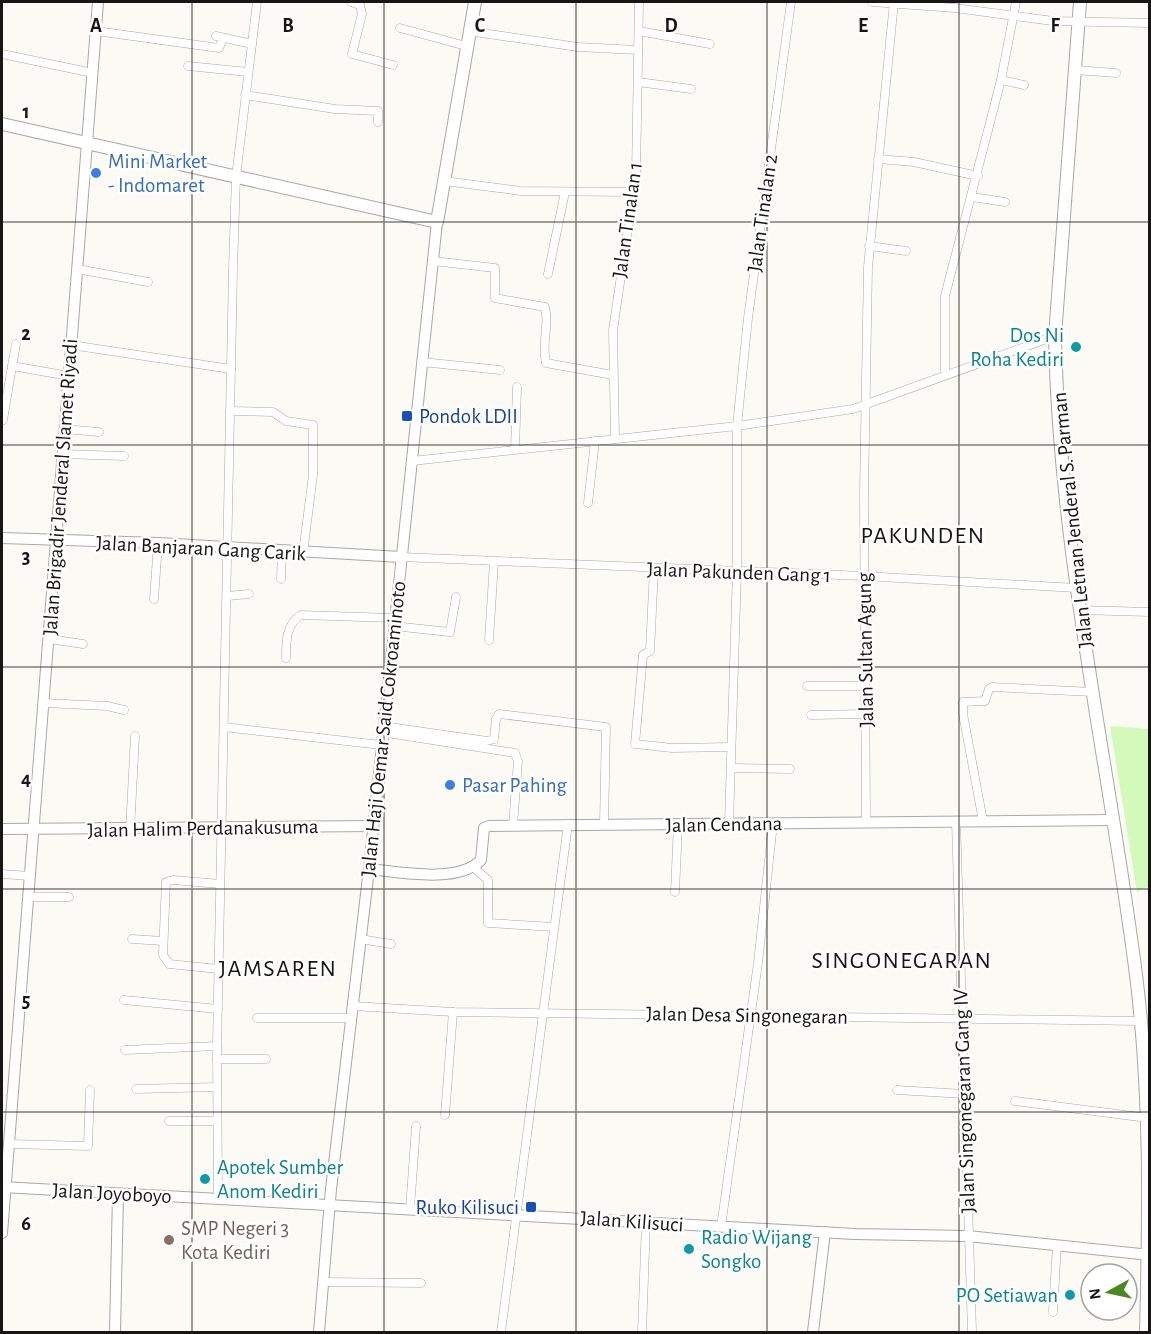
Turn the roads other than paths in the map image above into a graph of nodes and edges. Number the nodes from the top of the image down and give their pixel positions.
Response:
1 (98, 2) edge
2 (257, 2) edge
3 (351, 2) edge
4 (475, 2) edge
5 (639, 2) edge
6 (791, 2) edge
7 (872, 2) edge
8 (894, 2) edge
9 (1016, 2) edge
10 (1080, 2) edge
11 (1013, 17) junction
12 (1078, 22) junction
13 (1149, 23) edge
14 (400, 28) dead end
15 (96, 31) junction
16 (468, 31) junction
17 (639, 31) junction
18 (252, 44) junction
19 (710, 44) dead end
20 (466, 46) junction
21 (638, 50) junction
22 (2, 54) edge
23 (188, 66) dead end
24 (393, 66) dead end
25 (1074, 70) junction
26 (248, 72) junction
27 (93, 73) junction
28 (1116, 73) dead end
29 (1001, 80) junction
30 (638, 82) junction
31 (1024, 84) dead end
32 (691, 89) dead end
33 (246, 95) junction
34 (378, 122) dead end
35 (2, 124) edge
36 (88, 144) junction
37 (878, 159) junction
38 (978, 176) junction
39 (236, 177) junction
40 (444, 181) junction
41 (565, 192) junction
42 (634, 192) junction
43 (972, 197) junction
44 (1005, 202) dead end
45 (437, 222) junction
46 (869, 246) junction
47 (906, 251) dead end
48 (433, 256) junction
49 (77, 269) junction
50 (548, 274) dead end
51 (148, 282) dead end
52 (1055, 336) junction
53 (16, 344) dead end
54 (71, 345) junction
55 (422, 362) junction
56 (12, 366) junction
57 (231, 369) junction
58 (500, 370) dead end
59 (945, 374) junction
60 (613, 375) junction
61 (69, 376) junction
62 (518, 387) dead end
63 (864, 406) junction
64 (230, 411) junction
65 (3, 420) dead end
66 (737, 426) junction
67 (64, 429) junction
68 (99, 432) dead end
69 (615, 438) junction
70 (595, 441) junction
71 (515, 449) junction
72 (62, 454) junction
73 (124, 456) dead end
74 (412, 461) junction
75 (588, 503) dead end
76 (2, 538) edge
77 (56, 541) junction
78 (158, 543) junction
79 (229, 548) junction
80 (282, 552) junction
81 (303, 553) junction
82 (401, 557) junction
83 (494, 562) junction
84 (654, 568) junction
85 (737, 571) junction
86 (864, 576) junction
87 (281, 579) dead end
88 (1077, 588) junction
89 (249, 594) dead end
90 (228, 596) junction
91 (456, 597) dead end
92 (154, 599) dead end
93 (1080, 610) junction
94 (1149, 612) edge
95 (393, 622) junction
96 (49, 639) junction
97 (489, 640) dead end
98 (83, 644) dead end
99 (286, 658) dead end
100 (807, 686) dead end
101 (865, 686) junction
102 (1093, 692) junction
103 (44, 703) junction
104 (124, 710) dead end
105 (866, 714) junction
106 (811, 715) dead end
107 (224, 727) junction
108 (382, 729) junction
109 (135, 736) dead end
110 (381, 745) junction
111 (731, 747) junction
112 (731, 768) junction
113 (790, 769) dead end
114 (1114, 820) junction
115 (983, 821) junction
116 (866, 822) junction
117 (956, 822) junction
118 (729, 823) junction
119 (773, 823) junction
120 (568, 824) junction
121 (604, 824) junction
122 (678, 824) junction
123 (513, 825) junction
124 (373, 826) junction
125 (221, 828) junction
126 (2, 829) edge
127 (34, 829) junction
128 (130, 830) junction
129 (473, 867) junction
130 (369, 869) junction
131 (2, 874) edge
132 (30, 876) junction
133 (220, 884) junction
134 (675, 892) dead end
135 (28, 897) junction
136 (69, 897) dead end
137 (554, 927) junction
138 (132, 939) dead end
139 (360, 939) junction
140 (163, 941) junction
141 (391, 944) dead end
142 (219, 969) junction
143 (124, 1000) dead end
144 (218, 1009) junction
145 (352, 1012) junction
146 (453, 1012) junction
147 (543, 1012) junction
148 (751, 1016) junction
149 (257, 1018) dead end
150 (962, 1018) junction
151 (1141, 1021) junction
152 (217, 1046) junction
153 (125, 1050) dead end
154 (217, 1059) junction
155 (266, 1059) dead end
156 (217, 1087) junction
157 (136, 1089) dead end
158 (90, 1090) dead end
159 (897, 1090) dead end
160 (964, 1094) junction
161 (1015, 1101) dead end
162 (445, 1115) dead end
163 (1148, 1118) junction
164 (168, 1121) dead end
165 (217, 1121) junction
166 (416, 1126) dead end
167 (9, 1144) junction
168 (3, 1187) edge
169 (118, 1194) junction
170 (218, 1198) junction
171 (330, 1206) junction
172 (410, 1209) junction
173 (1149, 1214) edge
174 (516, 1215) junction
175 (646, 1222) junction
176 (721, 1227) junction
177 (825, 1232) junction
178 (2, 1233) edge
179 (968, 1236) junction
180 (1057, 1245) junction
181 (1149, 1255) edge
182 (323, 1282) junction
183 (421, 1283) dead end
184 (1053, 1312) dead end
185 (115, 1332) edge
186 (319, 1332) edge
187 (501, 1332) edge
188 (642, 1332) edge
189 (813, 1332) edge
190 (972, 1332) edge
191 (1146, 1332) edge

1 - 15 street, Jalan Brigadir Jenderal Slamet Riyadi
2 - 18 street
3 - 24 street
4 - 16 main road
5 - 17 street, Jalan Tinalan 1
6 - 66 street, Jalan Tinalan 2
7 - 8 street
8 - 11 street
8 - 37 street, Jalan Sultan Agung
9 - 11 street
10 - 12 main road, Jalan Letnan Jenderal S. Parman
11 - 12 street
11 - 29 street
12 - 13 street
12 - 25 main road, Jalan Letnan Jenderal S. Parman
14 - 20 street
15 - 18 street
15 - 27 street, Jalan Brigadir Jenderal Slamet Riyadi
16 - 20 main road
16 - 21 street
17 - 19 street
17 - 21 street, Jalan Tinalan 1
18 - 26 street
20 - 40 main road
21 - 30 street, Jalan Tinalan 1
22 - 27 street
23 - 26 street
25 - 28 street
25 - 52 main road, Jalan Letnan Jenderal S. Parman
26 - 33 street
27 - 36 street, Jalan Brigadir Jenderal Slamet Riyadi
29 - 31 street
29 - 38 street
30 - 32 street
30 - 42 street, Jalan Tinalan 1
33 - 34 street
33 - 39 street
35 - 36 main road
36 - 39 main road
36 - 49 street, Jalan Brigadir Jenderal Slamet Riyadi
37 - 38 street
37 - 46 street, Jalan Sultan Agung
38 - 43 street
39 - 45 main road
39 - 57 street
40 - 41 street
40 - 45 main road
41 - 42 street
41 - 50 street
42 - 60 street, Jalan Tinalan 1
43 - 44 street
43 - 59 street
45 - 48 street, Jalan Haji Oemar Said Cokroaminoto
46 - 47 street
46 - 63 street, Jalan Sultan Agung
48 - 55 street, Jalan Haji Oemar Said Cokroaminoto
48 - 60 street
49 - 51 street
49 - 54 street, Jalan Brigadir Jenderal Slamet Riyadi
52 - 59 street
52 - 88 main road, Jalan Letnan Jenderal S. Parman
53 - 56 street
54 - 57 street
54 - 61 street, Jalan Brigadir Jenderal Slamet Riyadi
55 - 58 street
55 - 74 street, Jalan Haji Oemar Said Cokroaminoto
56 - 61 street
56 - 65 street
57 - 64 street
59 - 63 street
60 - 69 street, Jalan Tinalan 1
61 - 67 street, Jalan Brigadir Jenderal Slamet Riyadi
62 - 71 street
63 - 66 street
63 - 86 street, Jalan Sultan Agung
64 - 79 street
64 - 81 street
66 - 69 street
66 - 85 street, Jalan Tinalan 2
67 - 68 street
67 - 72 street, Jalan Brigadir Jenderal Slamet Riyadi
69 - 70 street
70 - 71 street
70 - 75 street
71 - 74 street
72 - 73 street
72 - 77 street, Jalan Brigadir Jenderal Slamet Riyadi
74 - 82 street, Jalan Haji Oemar Said Cokroaminoto
76 - 77 street, Jalan Banjaran Gang Carik
77 - 78 street, Jalan Banjaran Gang Carik
77 - 96 street, Jalan Brigadir Jenderal Slamet Riyadi
78 - 79 street, Jalan Banjaran Gang Carik
78 - 92 street
79 - 80 street, Jalan Banjaran Gang Carik
79 - 90 street
80 - 81 street, Jalan Banjaran Gang Carik
80 - 87 street
81 - 82 street, Jalan Banjaran Gang Carik
82 - 83 street, Jalan Pakunden Gang 1
82 - 95 street, Jalan Haji Oemar Said Cokroaminoto
83 - 84 street, Jalan Pakunden Gang 1
83 - 97 street
84 - 85 street, Jalan Pakunden Gang 1
84 - 111 street
85 - 86 street, Jalan Pakunden Gang 1
85 - 111 street, Jalan Tinalan 2
86 - 88 street, Jalan Pakunden Gang 1
86 - 101 street, Jalan Sultan Agung
88 - 93 main road, Jalan Letnan Jenderal S. Parman
89 - 90 street
90 - 107 street
91 - 95 street
93 - 94 street
93 - 102 main road, Jalan Letnan Jenderal S. Parman
95 - 99 street
95 - 108 street, Jalan Haji Oemar Said Cokroaminoto
96 - 98 street
96 - 103 street, Jalan Brigadir Jenderal Slamet Riyadi
100 - 101 street
101 - 105 street, Jalan Sultan Agung
102 - 114 main road, Jalan Letnan Jenderal S. Parman
102 - 115 street
103 - 104 street
103 - 127 street, Jalan Brigadir Jenderal Slamet Riyadi
105 - 106 street
105 - 116 street, Jalan Sultan Agung
107 - 110 street
107 - 125 street
108 - 110 street, Jalan Haji Oemar Said Cokroaminoto
108 - 121 street
108 - 123 street
109 - 128 street
110 - 124 street, Jalan Haji Oemar Said Cokroaminoto
111 - 112 street, Jalan Tinalan 2
112 - 113 street
112 - 118 street, Jalan Tinalan 2
114 - 115 street, Jalan Cendana
114 - 151 main road, Jalan Letnan Jenderal S. Parman
115 - 117 street, Jalan Cendana
116 - 117 street, Jalan Cendana
116 - 119 street, Jalan Cendana
117 - 150 street, Jalan Singonegaran Gang IV
118 - 119 street, Jalan Cendana
118 - 122 street, Jalan Cendana
119 - 148 street
120 - 121 street, Jalan Cendana
120 - 123 street, Jalan Cendana
120 - 137 street
121 - 122 street, Jalan Cendana
122 - 134 street
123 - 129 street, Jalan Cendana
124 - 125 street, Jalan Halim Perdanakusuma
124 - 130 street, Jalan Haji Oemar Said Cokroaminoto
125 - 128 street, Jalan Halim Perdanakusuma
125 - 133 street
126 - 127 street, Jalan Halim Perdanakusuma
127 - 128 street, Jalan Halim Perdanakusuma
127 - 132 street, Jalan Brigadir Jenderal Slamet Riyadi
129 - 130 street
129 - 137 street
130 - 139 street, Jalan Haji Oemar Said Cokroaminoto
131 - 132 street
132 - 135 street, Jalan Brigadir Jenderal Slamet Riyadi
133 - 140 street
133 - 142 street
135 - 136 street
135 - 167 street, Jalan Brigadir Jenderal Slamet Riyadi
137 - 147 street
138 - 140 street
139 - 141 street
139 - 145 street, Jalan Haji Oemar Said Cokroaminoto
140 - 142 street
142 - 144 street
143 - 144 street
144 - 152 street
145 - 146 street, Jalan Desa Singonegaran
145 - 149 street, Jalan Desa Singonegaran
145 - 171 street, Jalan Haji Oemar Said Cokroaminoto
146 - 147 street, Jalan Desa Singonegaran
146 - 162 street
147 - 148 street, Jalan Desa Singonegaran
147 - 174 street
148 - 150 street, Jalan Desa Singonegaran
148 - 176 street
150 - 151 street, Jalan Desa Singonegaran
150 - 160 street, Jalan Singonegaran Gang IV
151 - 163 main road, Jalan Letnan Jenderal S. Parman
152 - 153 street
152 - 154 street
154 - 155 street
154 - 156 street
156 - 157 street
156 - 165 street
158 - 167 street
159 - 160 street
160 - 179 street, Jalan Singonegaran Gang IV
161 - 163 street
163 - 173 main road, Jalan Letnan Jenderal S. Parman
164 - 165 street
165 - 170 street
166 - 172 street
167 - 168 street, Jalan Brigadir Jenderal Slamet Riyadi
168 - 169 street, Jalan Joyoboyo
168 - 178 street, Jalan Brigadir Jenderal Slamet Riyadi
169 - 170 street, Jalan Joyoboyo
169 - 185 street
170 - 171 street, Jalan Joyoboyo
171 - 172 street, Jalan Kilisuci
171 - 182 street, Jalan Haji Oemar Said Cokroaminoto
172 - 174 street, Jalan Kilisuci
173 - 181 main road, Jalan Letnan Jenderal S. Parman
174 - 175 street, Jalan Kilisuci
174 - 187 street
175 - 176 street, Jalan Kilisuci
175 - 188 street
176 - 177 street, Jalan Kilisuci
177 - 179 street, Jalan Kilisuci
177 - 189 street
179 - 180 street, Jalan Kilisuci
179 - 190 street, Jalan Singonegaran Gang IV
180 - 181 street, Jalan Kilisuci
180 - 184 street
181 - 191 main road, Jalan Letnan Jenderal S. Parman
182 - 183 street
182 - 186 street, Jalan Haji Oemar Said Cokroaminoto

